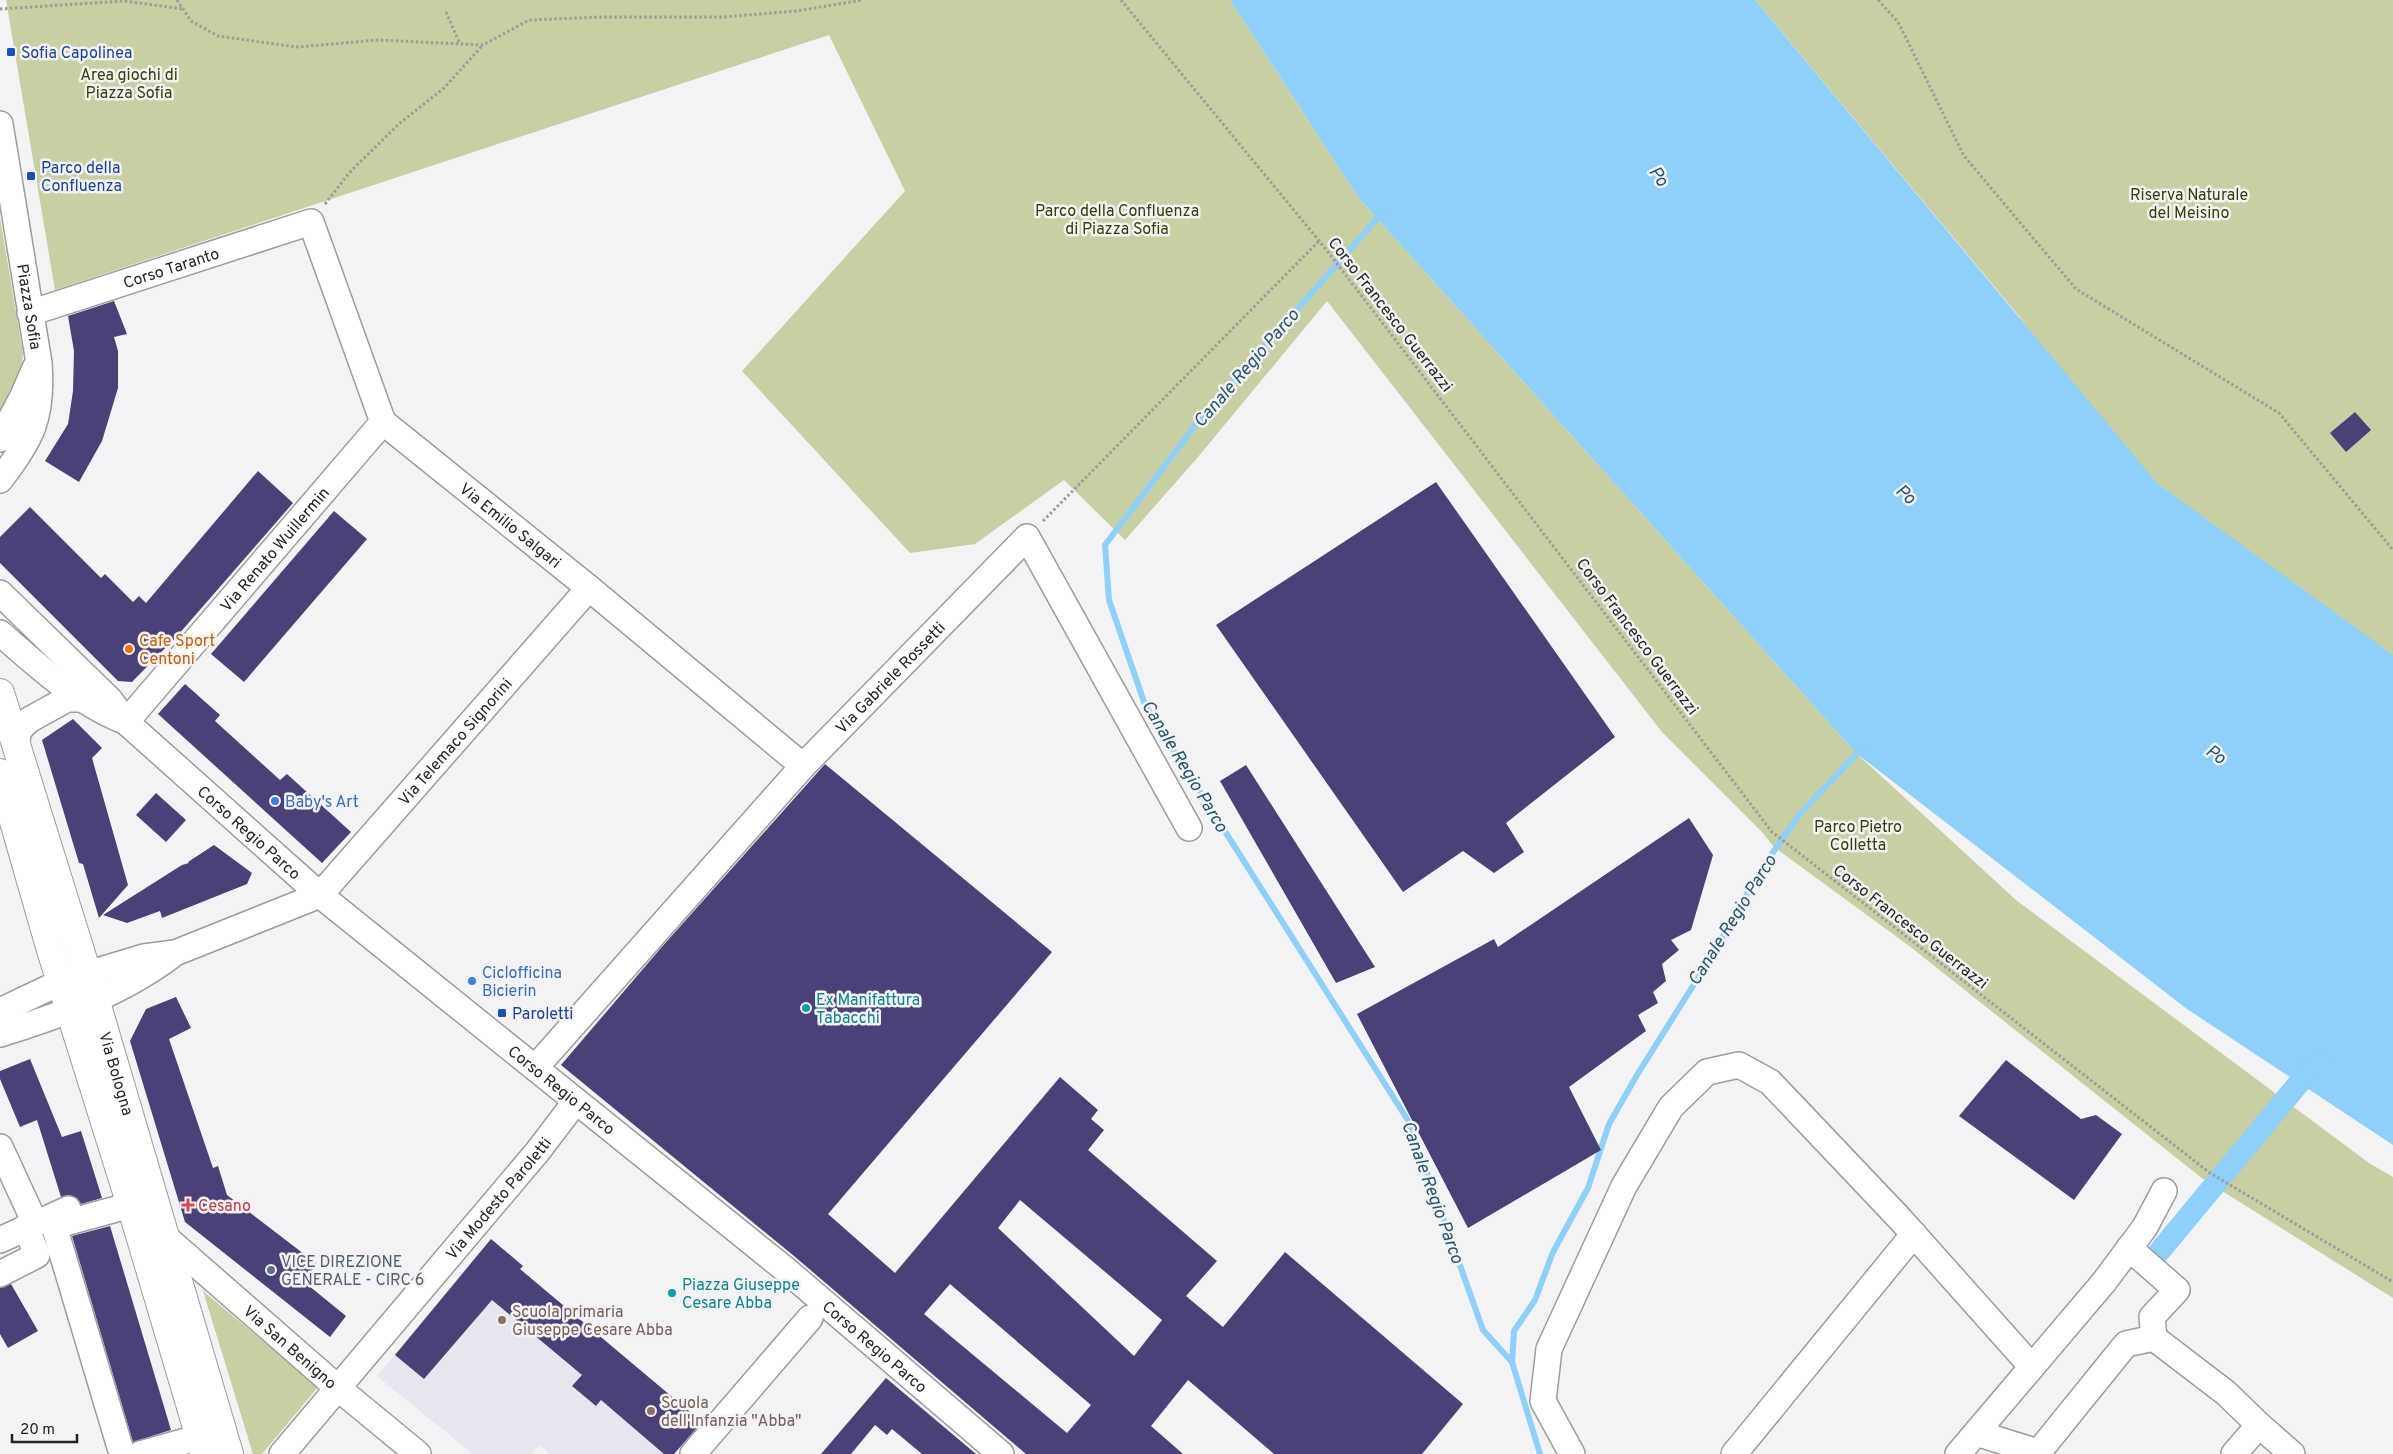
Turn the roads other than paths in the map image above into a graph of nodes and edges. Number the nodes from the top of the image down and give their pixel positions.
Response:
1 (0, 124) edge
2 (30, 313) junction
3 (38, 360) junction
4 (383, 422) junction
5 (0, 439) edge
6 (0, 480) edge
7 (589, 588) junction
8 (0, 593) edge
9 (0, 633) edge
10 (0, 693) edge
11 (82, 699) junction
12 (126, 722) junction
13 (16, 745) junction
14 (803, 766) junction
15 (0, 773) edge
16 (1189, 828) dead end
17 (320, 895) junction
18 (61, 982) junction
19 (84, 994) junction
20 (0, 1011) edge
21 (0, 1034) edge
22 (535, 1068) junction
23 (576, 1101) junction
24 (0, 1148) edge
25 (2164, 1191) dead end
26 (92, 1201) dead end
27 (131, 1205) junction
28 (30, 1225) junction
29 (1914, 1234) junction
30 (164, 1236) junction
31 (0, 1240) edge
32 (2129, 1248) junction
33 (0, 1274) edge
34 (810, 1318) dead end
35 (2154, 1338) junction
36 (2032, 1368) junction
37 (339, 1389) junction
38 (2259, 1426) junction
39 (1976, 1433) junction
40 (203, 1445) edge
41 (122, 1454) edge
42 (140, 1454) edge
43 (230, 1454) edge
44 (282, 1454) edge
45 (418, 1454) edge
46 (693, 1454) edge
47 (1001, 1454) edge
48 (1572, 1454) edge
49 (1734, 1454) edge
50 (1958, 1454) edge
51 (2032, 1454) edge
52 (2037, 1454) edge
53 (2234, 1454) edge
54 (2292, 1454) edge

1 - 2 street, Piazza Sofia
2 - 3 street, Piazza Sofia
2 - 4 street, Corso Taranto
3 - 5 street
3 - 6 street, Piazza Sofia
4 - 7 street, Via Emilio Salgari
4 - 12 street, Via Renato Wuillermin
7 - 14 street, Via Emilio Salgari
7 - 17 street, Via Telemaco Signorini
8 - 12 street, Corso Regio Parco
9 - 11 street, Corso Regio Parco
10 - 13 main road, Via Bologna
11 - 12 street, Corso Regio Parco
11 - 13 street
12 - 17 street, Corso Regio Parco
13 - 19 main road, Via Bologna
14 - 16 street, Via Gabriele Rossetti
14 - 22 street, Via Gabriele Rossetti
15 - 18 main road, Via Bologna
17 - 19 street
17 - 22 street, Corso Regio Parco
18 - 19 main road, Via Bologna
18 - 20 street
19 - 21 street
19 - 27 main road, Via Bologna
19 - 30 main road, Via Bologna
22 - 23 street, Corso Regio Parco
23 - 37 street, Via Modesto Paroletti
23 - 47 street, Corso Regio Parco
24 - 28 street
25 - 32 street
26 - 28 street
27 - 40 main road, Via Bologna
27 - 41 street
28 - 31 street
28 - 33 street
29 - 36 street
29 - 48 street
29 - 49 street
30 - 37 street, Via San Benigno
30 - 43 main road, Via Bologna
32 - 35 street
32 - 36 street
34 - 46 street
35 - 38 street
35 - 52 street
36 - 39 street
37 - 44 street, Via Modesto Paroletti
37 - 45 street, Via San Benigno
38 - 53 street
38 - 54 street
39 - 50 street
39 - 51 street
40 - 42 street

